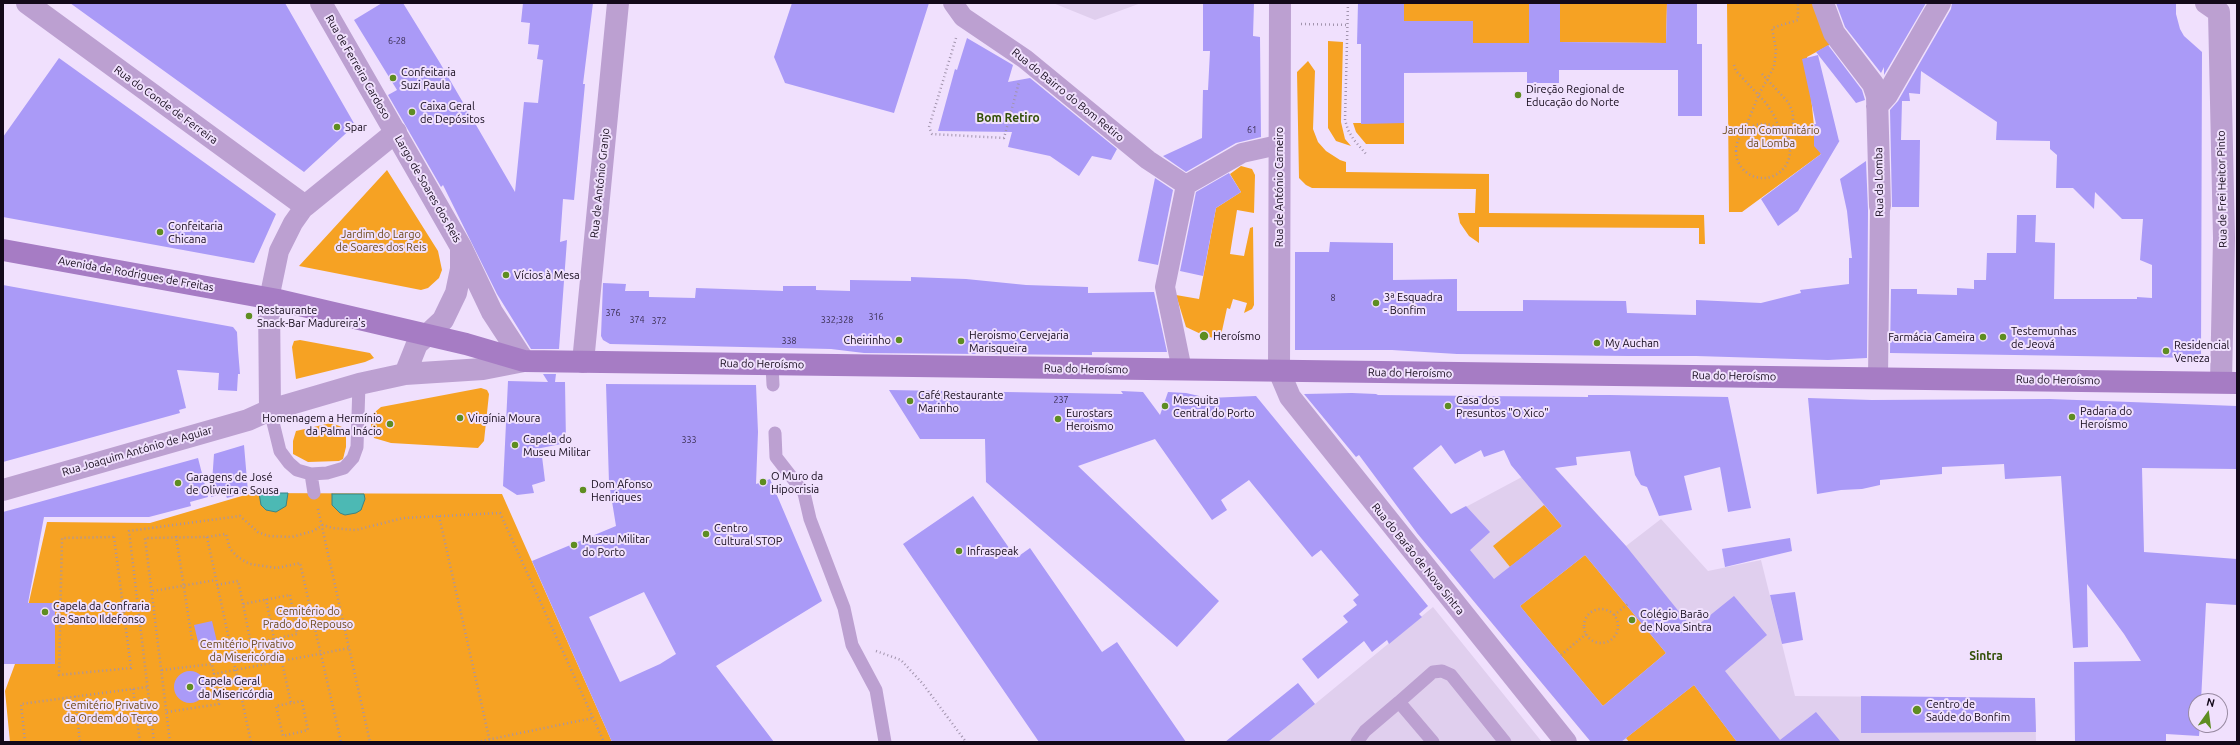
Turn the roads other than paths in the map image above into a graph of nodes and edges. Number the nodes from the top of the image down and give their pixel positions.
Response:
1 (28, 3) edge
2 (321, 3) edge
3 (618, 3) edge
4 (1280, 3) edge
5 (1823, 3) edge
6 (1940, 3) edge
7 (2206, 3) edge
8 (958, 10) edge
9 (1878, 106) junction
10 (396, 132) junction
11 (1278, 145) junction
12 (1186, 185) junction
13 (305, 206) junction
14 (1880, 206) joint
15 (461, 248) junction
16 (3, 250) edge
17 (269, 299) junction
18 (428, 334) junction
19 (524, 361) junction
20 (583, 362) junction
21 (1182, 370) junction
22 (1279, 371) junction
23 (405, 374) junction
24 (1878, 378) junction
25 (2229, 382) edge
26 (359, 384) junction
27 (270, 410) junction
28 (775, 433) dead end
29 (311, 474) junction
30 (3, 490) edge
31 (314, 493) road end
32 (1399, 702) junction
33 (1361, 740) edge
34 (885, 742) edge
35 (1433, 742) edge
36 (1505, 742) edge
37 (1566, 742) edge

1 - 13 street, Rua do Conde de Ferreira
2 - 10 street, Rua de Ferreira Cardoso
3 - 20 street, Rua de António Granjo
4 - 11 street, Rua de António Carneiro
5 - 9 street, Rua da Lomba
6 - 9 street
7 - 25 street, Rua de Frei Heitor Pinto
8 - 12 street, Rua do Bairro do Bom Retiro
9 - 14 street, Rua da Lomba
10 - 13 street, Largo de Soares dos Reis
10 - 15 street, Largo de Soares dos Reis
11 - 12 street
11 - 22 street, Rua de António Carneiro
12 - 21 street
13 - 17 street, Largo de Soares dos Reis
14 - 24 street, Rua da Lomba
15 - 18 street, Largo de Soares dos Reis
15 - 19 street, Largo de Soares dos Reis
16 - 17 main road, Avenida de Rodrigues de Freitas
17 - 18 main road
17 - 27 street, Largo de Soares dos Reis
18 - 19 main road
18 - 23 street, Largo de Soares dos Reis
19 - 20 main road
19 - 23 street
20 - 21 main road, Rua do Heroísmo
21 - 22 main road, Rua do Heroísmo
22 - 24 main road, Rua do Heroísmo
22 - 37 street, Rua do Barão de Nova Sintra
23 - 26 street
24 - 25 main road, Rua do Heroísmo
26 - 27 street
26 - 29 lane
27 - 29 lane
27 - 30 street, Rua Joaquim António de Aguiar
28 - 34 lane
29 - 31 lane
32 - 33 lane
32 - 35 lane
32 - 36 lane

